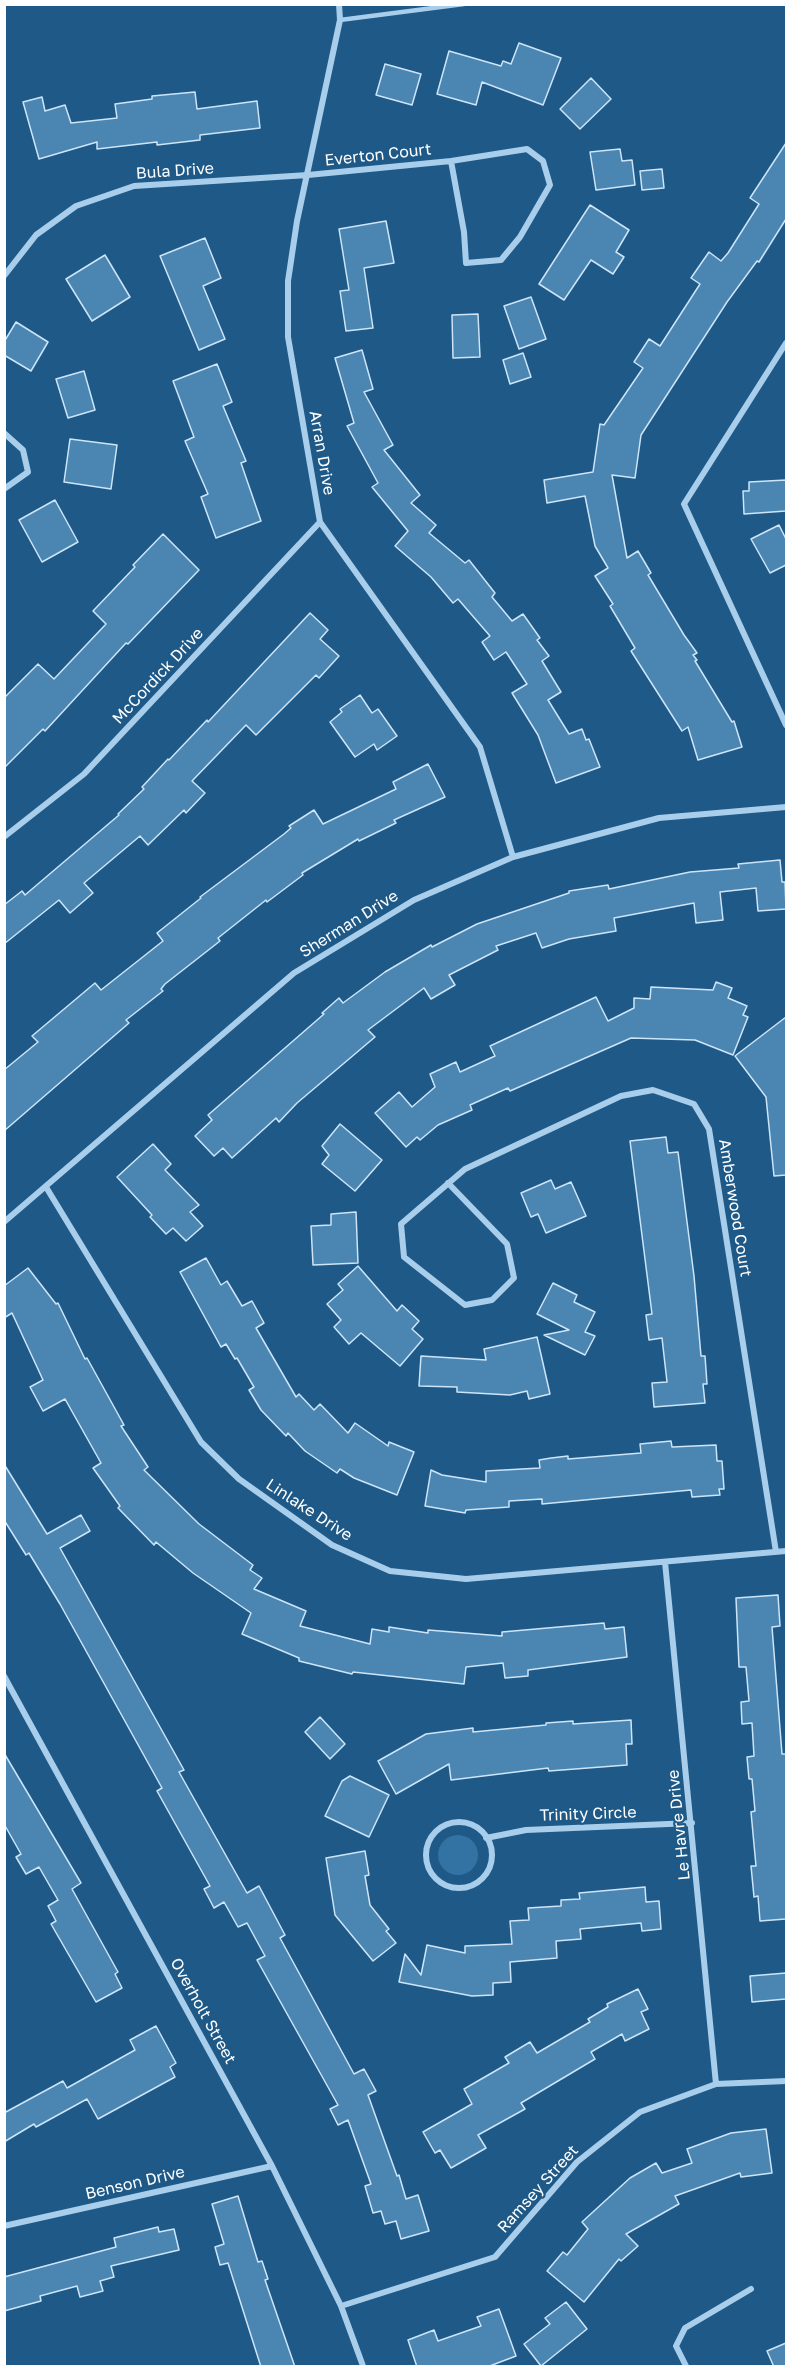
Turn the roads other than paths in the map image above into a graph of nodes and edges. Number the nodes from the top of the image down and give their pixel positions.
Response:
1 (339, 4) edge
2 (464, 4) edge
3 (340, 20) junction
4 (451, 161) junction
5 (308, 175) junction
6 (4, 276) edge
7 (786, 343) edge
8 (4, 433) edge
9 (4, 489) edge
10 (320, 522) junction
11 (786, 724) edge
12 (786, 807) edge
13 (4, 837) edge
14 (513, 857) junction
15 (447, 1183) junction
16 (46, 1186) junction
17 (4, 1222) edge
18 (786, 1551) edge
19 (776, 1552) junction
20 (665, 1562) junction
21 (4, 1676) edge
22 (692, 1823) junction
23 (486, 1838) junction
24 (786, 2080) edge
25 (716, 2085) junction
26 (272, 2166) junction
27 (4, 2226) edge
28 (751, 2289) dead end
29 (340, 2306) junction
30 (363, 2367) edge
31 (686, 2367) edge

1 - 3 street, Arran Drive
2 - 3 lane
3 - 5 street, Arran Drive
4 - 4 street, Everton Court
4 - 5 street, Everton Court
5 - 6 street, Bula Drive
5 - 10 street, Arran Drive
7 - 11 street
8 - 9 street
10 - 13 street, McCordick Drive
10 - 14 street, Arran Drive
12 - 14 street, Sherman Drive
14 - 16 street, Sherman Drive
15 - 15 street, Amberwood Court
15 - 19 street, Amberwood Court
16 - 17 street, Sherman Drive
16 - 20 street, Linlake Drive
18 - 19 street, Linlake Drive
19 - 20 street, Linlake Drive
20 - 22 street, Le Havre Drive
21 - 26 street, Overholt Street
22 - 23 street, Trinity Circle
22 - 25 street, Le Havre Drive
23 - 23 street
24 - 25 street, Ramsey Street
25 - 29 street, Ramsey Street
26 - 27 street, Benson Drive
26 - 29 street, Overholt Street
28 - 31 street
29 - 30 street, Overholt Street

